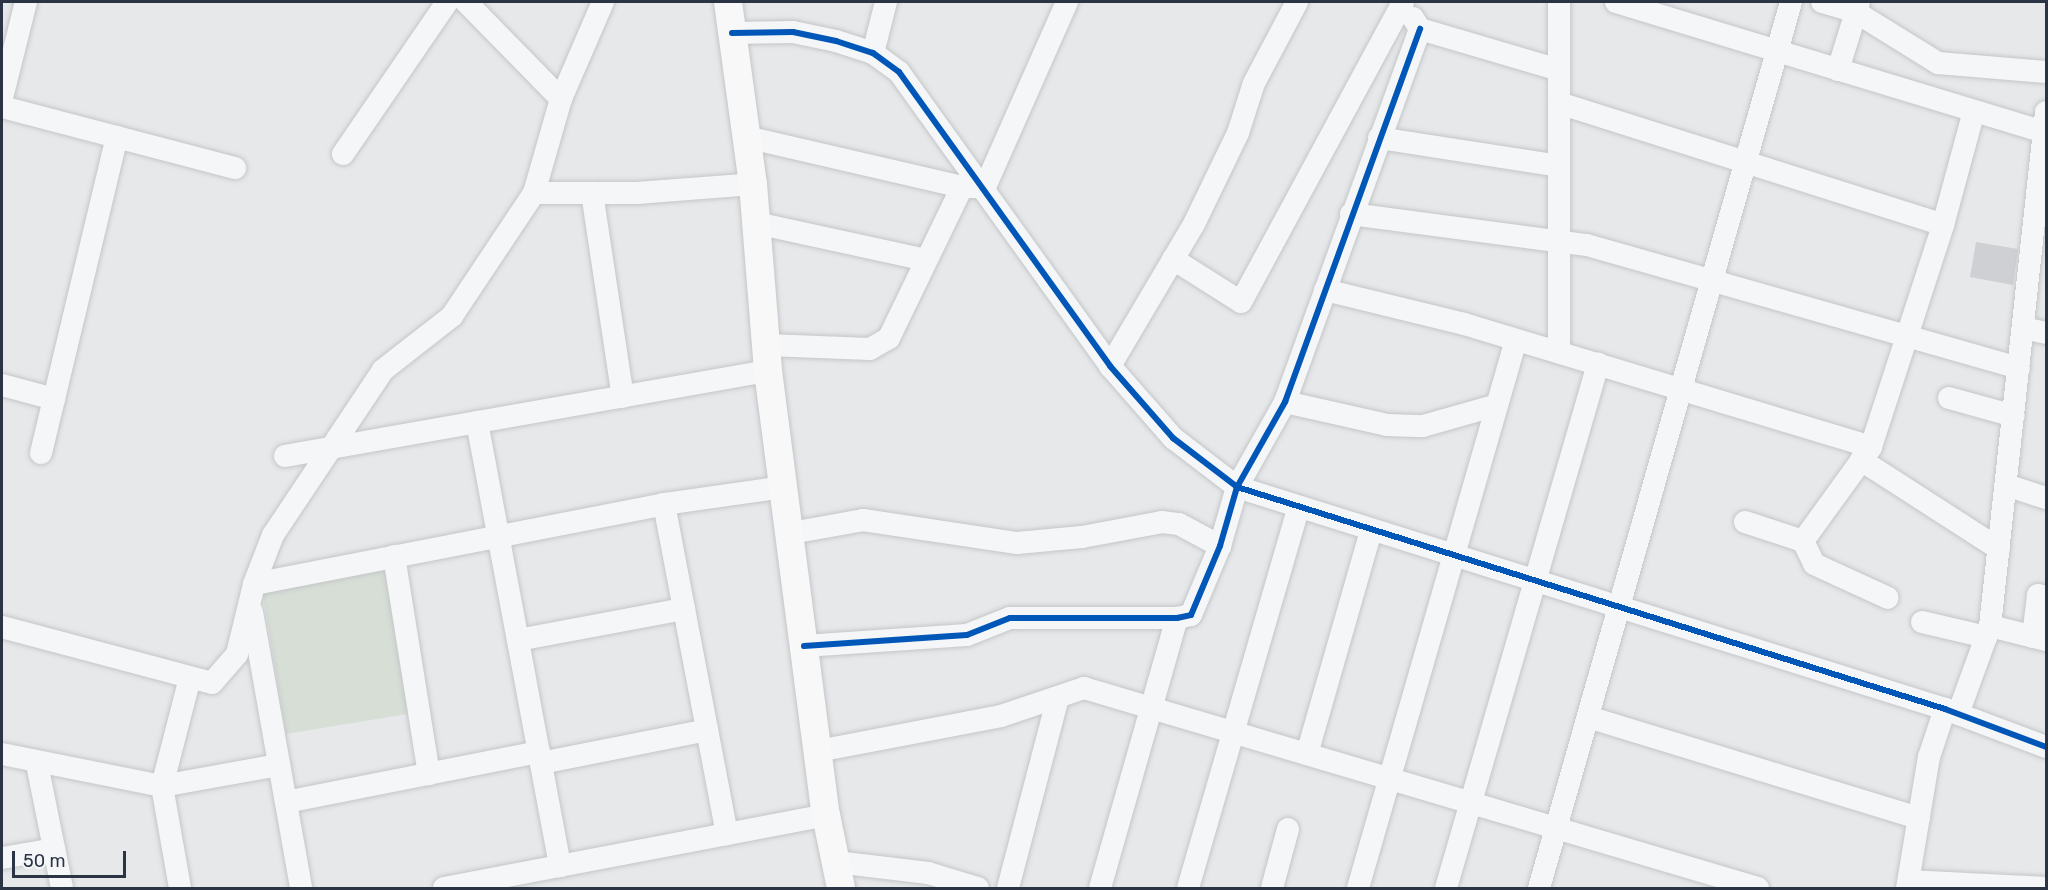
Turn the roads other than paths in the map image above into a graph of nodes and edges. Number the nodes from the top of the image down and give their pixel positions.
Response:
1 (27, 2) edge
2 (447, 2) edge
3 (466, 2) edge
4 (728, 2) edge
5 (886, 2) edge
6 (1067, 2) edge
7 (1297, 2) edge
8 (1559, 2) edge
9 (1616, 2) edge
10 (1791, 2) edge
11 (1822, 2) edge
12 (594, 6) edge
13 (1856, 6) edge
14 (1411, 10) edge
15 (732, 33) junction
16 (1777, 51) junction
17 (873, 53) junction
18 (1559, 70) junction
19 (1838, 70) junction
20 (2046, 72) edge
21 (2, 98) edge
22 (561, 99) junction
23 (1559, 103) junction
24 (2, 107) edge
25 (1974, 111) junction
26 (2046, 126) edge
27 (117, 137) junction
28 (746, 137) junction
29 (1379, 138) junction
30 (342, 154) dead end
31 (1745, 163) junction
32 (1559, 166) junction
33 (235, 168) dead end
34 (753, 184) junction
35 (962, 187) junction
36 (985, 187) junction
37 (534, 194) junction
38 (592, 194) junction
39 (1351, 214) junction
40 (756, 223) junction
41 (1943, 225) junction
42 (1559, 240) junction
43 (1173, 259) junction
44 (925, 260) junction
45 (1712, 279) junction
46 (2037, 282) edge
47 (1325, 290) junction
48 (2023, 328) junction
49 (2046, 333) edge
50 (1907, 335) junction
51 (1516, 340) junction
52 (1559, 352) junction
53 (767, 358) junction
54 (1598, 364) junction
55 (1110, 366) junction
56 (2019, 368) junction
57 (2, 385) edge
58 (1680, 390) junction
59 (623, 397) junction
60 (1949, 398) dead end
61 (54, 399) junction
62 (1285, 402) junction
63 (1497, 405) junction
64 (2014, 416) junction
65 (477, 422) junction
66 (330, 448) junction
67 (41, 453) dead end
68 (1866, 454) junction
69 (285, 456) dead end
70 (2006, 485) junction
71 (1237, 487) junction
72 (783, 488) junction
73 (2046, 498) edge
74 (664, 504) junction
75 (1299, 507) junction
76 (1745, 522) dead end
77 (1371, 531) junction
78 (791, 533) junction
79 (498, 536) junction
80 (1803, 541) junction
81 (1220, 546) junction
82 (1999, 549) junction
83 (1454, 555) junction
84 (394, 556) junction
85 (1535, 580) junction
86 (254, 584) junction
87 (2046, 597) edge
88 (1888, 598) dead end
89 (1619, 606) junction
90 (251, 608) junction
91 (684, 609) junction
92 (1177, 618) junction
93 (1922, 622) dead end
94 (2, 627) edge
95 (1988, 632) junction
96 (2040, 638) edge
97 (518, 640) junction
98 (804, 646) junction
99 (190, 678) junction
100 (1058, 698) junction
101 (1152, 708) junction
102 (1951, 712) junction
103 (1588, 717) junction
104 (707, 730) junction
105 (1233, 732) junction
106 (2046, 747) edge
107 (818, 751) junction
108 (2, 754) edge
109 (1307, 754) junction
110 (540, 758) junction
111 (37, 764) junction
112 (279, 765) junction
113 (429, 774) junction
114 (1390, 779) junction
115 (162, 786) junction
116 (286, 802) junction
117 (1471, 803) junction
118 (826, 815) junction
119 (1919, 818) junction
120 (1288, 829) dead end
121 (1556, 829) junction
122 (727, 834) junction
123 (54, 849) junction
124 (2, 858) edge
125 (550, 875) edge
126 (838, 875) edge
127 (1908, 885) edge
128 (62, 888) edge
129 (180, 888) edge
130 (301, 888) edge
131 (444, 888) edge
132 (978, 888) edge
133 (1008, 888) edge
134 (1100, 888) edge
135 (1188, 888) edge
136 (1272, 888) edge
137 (1358, 888) edge
138 (1446, 888) edge
139 (1539, 888) edge
140 (1758, 888) edge
141 (2046, 888) edge

1 - 21 street
2 - 30 street
3 - 22 street
4 - 15 main road
5 - 17 street
6 - 36 street
7 - 43 street
8 - 18 street
9 - 16 street
10 - 16 street
11 - 13 street
12 - 22 street
13 - 19 street
13 - 20 street
14 - 18 street
14 - 29 street
14 - 43 street
15 - 17 street
15 - 28 main road
16 - 19 street
16 - 31 street
17 - 36 street
18 - 23 street
19 - 25 street
22 - 37 street
23 - 31 street
23 - 32 street
24 - 27 street
25 - 26 street
25 - 41 street
26 - 46 street
27 - 33 street
27 - 61 street
28 - 34 main road
28 - 35 street
29 - 32 street
29 - 39 street
31 - 41 street
31 - 45 street
32 - 42 street
34 - 38 street
34 - 40 main road
35 - 36 street
35 - 44 street
36 - 55 street
37 - 38 street
37 - 66 street
38 - 59 street
39 - 42 street
39 - 47 street
40 - 44 street
40 - 53 main road
41 - 50 street
42 - 45 street
42 - 52 street
43 - 55 street
44 - 53 street
45 - 50 street
45 - 58 street
46 - 48 street
47 - 51 street
47 - 62 street
48 - 49 street
48 - 56 street
50 - 56 street
50 - 68 street
51 - 52 street
51 - 63 street
52 - 54 street
53 - 59 street
53 - 72 main road
54 - 58 street
54 - 85 street
55 - 71 street
56 - 64 street
57 - 61 street
58 - 68 street
58 - 89 street
59 - 65 street
60 - 64 street
61 - 67 street
62 - 63 street
62 - 71 street
63 - 83 street
64 - 70 street
65 - 66 street
65 - 79 street
66 - 69 street
66 - 86 street
68 - 80 street
68 - 82 street
70 - 73 street
70 - 82 street
71 - 75 street
71 - 81 street
72 - 74 street
72 - 78 main road
74 - 79 street
74 - 91 street
75 - 77 street
75 - 105 street
76 - 80 street
77 - 83 street
77 - 109 street
78 - 81 street
78 - 98 main road
79 - 84 street
79 - 97 street
80 - 88 street
81 - 92 street
82 - 95 street
83 - 85 street
83 - 114 street
84 - 86 street
84 - 113 street
85 - 89 street
85 - 117 street
86 - 90 street
87 - 96 street
89 - 102 street
89 - 103 street
90 - 99 street
90 - 112 street
91 - 97 street
91 - 104 street
92 - 98 street
92 - 101 street
93 - 95 street
94 - 99 street
95 - 96 street
95 - 102 street
97 - 110 street
98 - 107 main road
99 - 115 street
100 - 101 street
100 - 107 street
100 - 133 street
101 - 105 street
101 - 134 street
102 - 106 street
102 - 119 street
103 - 119 street
103 - 121 street
104 - 110 street
104 - 122 street
105 - 109 street
105 - 135 street
107 - 118 main road
108 - 111 street
109 - 114 street
110 - 113 street
110 - 125 street
111 - 115 street
111 - 123 street
112 - 115 street
112 - 116 street
113 - 116 street
114 - 117 street
114 - 137 street
115 - 129 street
116 - 130 street
117 - 121 street
117 - 138 street
118 - 122 street
118 - 126 main road
119 - 127 street
120 - 136 street
121 - 139 street
121 - 140 street
122 - 125 street
123 - 124 street
123 - 128 street
125 - 131 street
126 - 132 street
127 - 141 street

